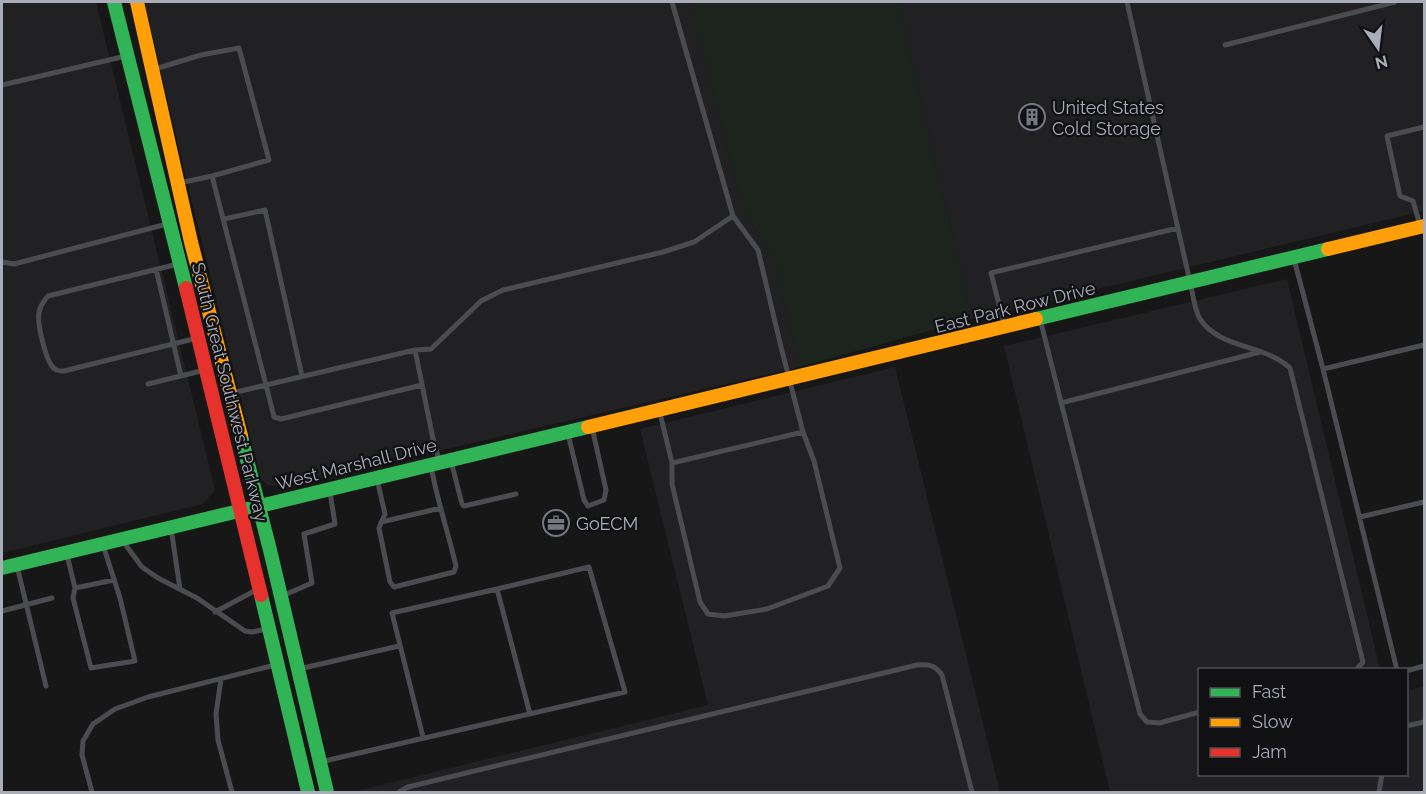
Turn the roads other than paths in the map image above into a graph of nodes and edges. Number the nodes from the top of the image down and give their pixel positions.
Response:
1 (114, 2) edge
2 (137, 2) edge
3 (672, 2) edge
4 (1128, 2) edge
5 (1395, 2) edge
6 (1225, 45) dead end
7 (128, 56) junction
8 (152, 70) junction
9 (2, 85) edge
10 (1425, 127) edge
11 (212, 176) junction
12 (177, 183) junction
13 (159, 187) junction
14 (733, 216) junction
15 (224, 219) junction
16 (169, 224) junction
17 (1423, 226) edge
18 (1178, 228) junction
19 (1294, 257) junction
20 (2, 262) edge
21 (179, 263) junction
22 (156, 269) junction
23 (1190, 282) junction
24 (1040, 319) junction
25 (1005, 328) junction
26 (198, 338) junction
27 (174, 345) junction
28 (1425, 345) edge
29 (415, 350) junction
30 (1262, 352) junction
31 (207, 369) junction
32 (1323, 369) junction
33 (181, 375) junction
34 (302, 376) junction
35 (790, 379) junction
36 (148, 384) dead end
37 (266, 385) junction
38 (422, 385) junction
39 (230, 393) junction
40 (1061, 403) junction
41 (659, 409) junction
42 (614, 420) joint
43 (592, 425) junction
44 (568, 431) junction
45 (803, 432) junction
46 (440, 462) junction
47 (672, 463) junction
48 (376, 477) junction
49 (330, 488) junction
50 (516, 494) dead end
51 (1425, 502) edge
52 (259, 506) junction
53 (441, 508) junction
54 (241, 510) junction
55 (1360, 517) junction
56 (381, 522) junction
57 (171, 527) junction
58 (122, 539) junction
59 (103, 543) junction
60 (66, 552) junction
61 (16, 564) junction
62 (2, 568) edge
63 (114, 580) junction
64 (75, 588) junction
65 (260, 588) junction
66 (180, 589) junction
67 (497, 589) junction
68 (281, 597) junction
69 (52, 598) dead end
70 (26, 605) junction
71 (2, 611) edge
72 (216, 612) junction
73 (269, 628) junction
74 (399, 646) junction
75 (278, 664) junction
76 (1425, 666) edge
77 (1357, 668) edge
78 (1397, 668) edge
79 (297, 669) junction
80 (1408, 670) edge
81 (221, 679) junction
82 (46, 686) dead end
83 (1198, 713) edge
84 (530, 714) junction
85 (1425, 722) edge
86 (1408, 726) edge
87 (423, 737) junction
88 (319, 762) junction
89 (302, 766) junction
90 (1382, 776) edge
91 (92, 792) edge
92 (232, 792) edge
93 (308, 792) edge
94 (327, 792) edge
95 (399, 792) edge
96 (972, 792) edge
97 (1379, 792) edge

1 - 7 main road, South Great Southwest Parkway
2 - 8 main road, South Great Southwest Parkway
3 - 14 lane
4 - 18 lane
5 - 6 lane
7 - 9 lane
7 - 13 main road, South Great Southwest Parkway
8 - 11 lane
8 - 12 main road, South Great Southwest Parkway
10 - 17 lane
11 - 12 lane
11 - 15 lane
12 - 13 main road
12 - 39 main road, South Great Southwest Parkway
13 - 16 main road, South Great Southwest Parkway
14 - 29 lane
14 - 35 lane
15 - 34 lane
15 - 37 lane
16 - 20 lane
16 - 21 main road, South Great Southwest Parkway
17 - 19 main road, East Park Row Drive
18 - 23 lane
18 - 25 lane
19 - 23 main road, East Park Row Drive
19 - 32 lane
21 - 22 lane
21 - 26 main road, South Great Southwest Parkway
22 - 27 lane
22 - 27 lane
23 - 24 main road, East Park Row Drive
23 - 30 lane
24 - 25 main road, East Park Row Drive
24 - 40 lane
25 - 35 main road, East Park Row Drive
26 - 27 lane
26 - 31 main road, South Great Southwest Parkway
27 - 33 lane
28 - 32 lane
29 - 34 lane
29 - 38 lane
30 - 40 lane
30 - 77 lane
31 - 33 lane
31 - 54 main road, South Great Southwest Parkway
32 - 55 lane
33 - 36 lane
34 - 37 lane
35 - 41 main road, East Park Row Drive
35 - 45 lane
37 - 38 lane
37 - 39 lane
38 - 46 lane
39 - 52 main road, South Great Southwest Parkway
40 - 83 lane
41 - 42 main road, East Park Row Drive
41 - 47 lane
42 - 43 main road, West Marshall Drive
43 - 44 main road, West Marshall Drive
43 - 44 lane
44 - 46 main road, West Marshall Drive
45 - 47 lane
45 - 47 lane
46 - 48 main road, West Marshall Drive
46 - 50 lane
46 - 53 lane
48 - 49 main road, West Marshall Drive
48 - 56 lane
49 - 52 main road, West Marshall Drive
49 - 68 lane
51 - 55 lane
52 - 54 main road, West Marshall Drive
52 - 68 main road, South Great Southwest Parkway
53 - 56 lane
53 - 56 lane
54 - 57 main road, West Marshall Drive
54 - 65 main road, South Great Southwest Parkway
55 - 78 lane
57 - 58 main road, West Marshall Drive
57 - 66 lane
58 - 59 main road, West Marshall Drive
58 - 66 lane
59 - 60 main road, West Marshall Drive
59 - 63 lane
60 - 61 main road, West Marshall Drive
60 - 64 lane
61 - 62 main road, West Marshall Drive
61 - 70 lane
63 - 64 lane
63 - 64 lane
65 - 72 lane
65 - 73 main road, South Great Southwest Parkway
66 - 72 lane
67 - 74 lane
67 - 84 lane
67 - 84 lane
68 - 79 main road, South Great Southwest Parkway
69 - 70 lane
70 - 71 lane
70 - 82 lane
72 - 73 lane
73 - 75 main road, South Great Southwest Parkway
74 - 79 lane
74 - 87 lane
75 - 81 lane
75 - 89 main road, South Great Southwest Parkway
76 - 80 lane
79 - 88 main road, South Great Southwest Parkway
81 - 91 lane
81 - 92 lane
84 - 87 lane
85 - 86 lane
87 - 88 lane
88 - 89 main road
88 - 94 main road, South Great Southwest Parkway
89 - 93 main road, South Great Southwest Parkway
90 - 97 lane
95 - 96 lane

